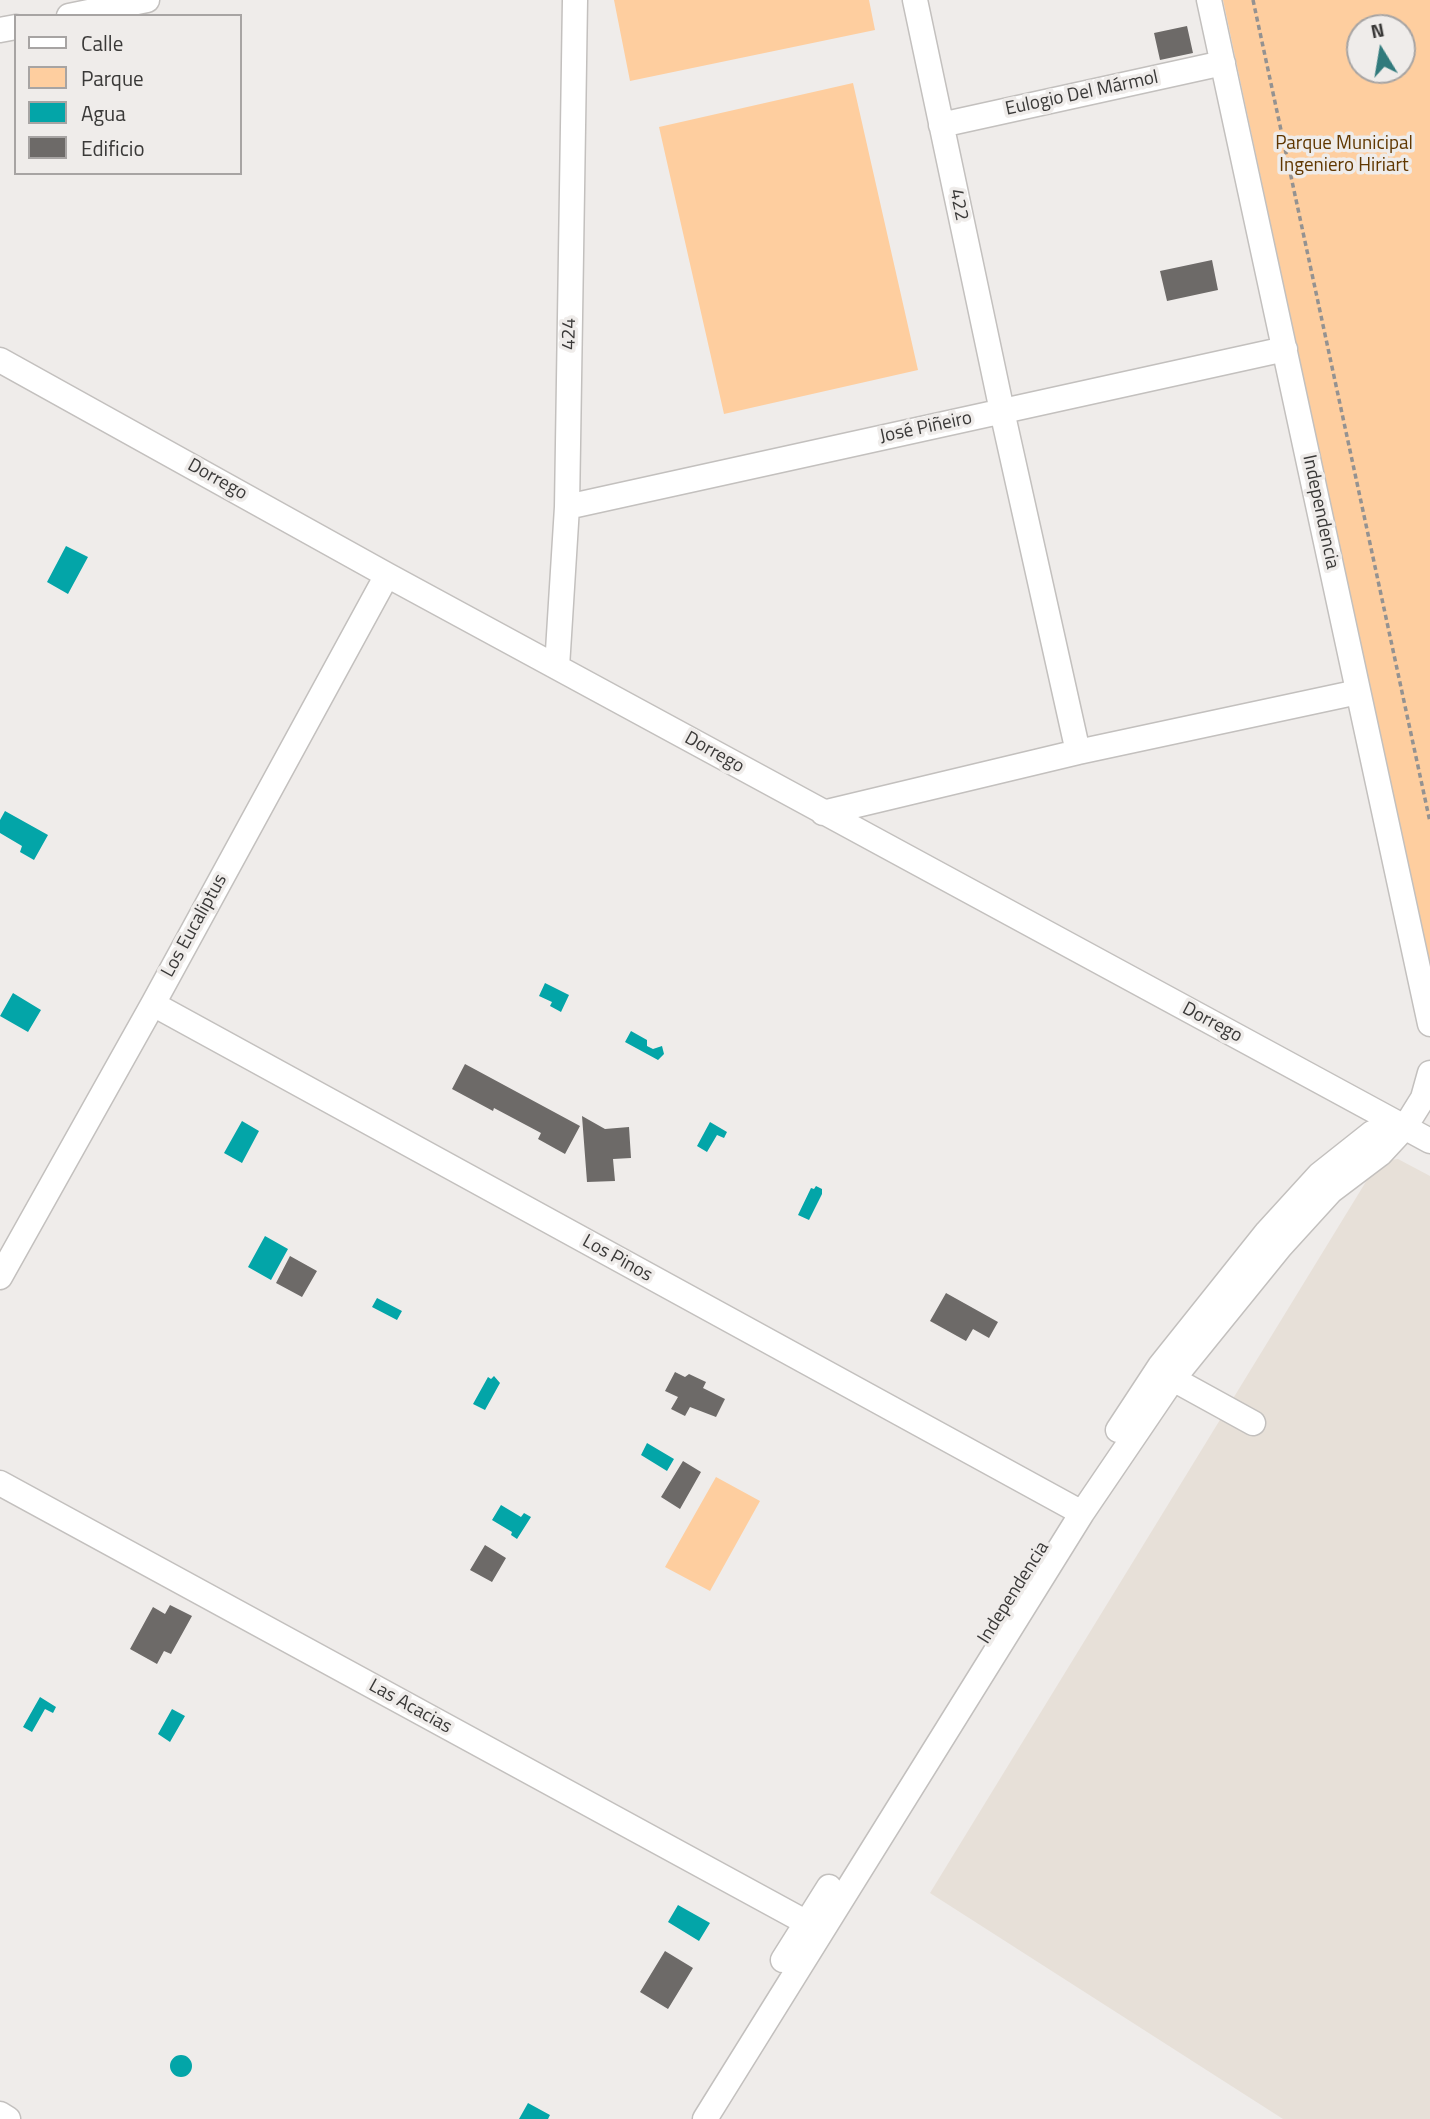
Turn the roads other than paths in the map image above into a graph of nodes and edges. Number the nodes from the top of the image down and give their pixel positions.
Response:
1 (147, 0) edge
2 (575, 0) edge
3 (915, 0) edge
4 (1209, 0) edge
5 (79, 14) edge
6 (1223, 63) junction
7 (941, 125) junction
8 (1285, 349) junction
9 (0, 360) edge
10 (1002, 411) junction
11 (567, 506) junction
12 (387, 575) junction
13 (557, 667) junction
14 (1358, 692) junction
15 (1078, 752) junction
16 (823, 813) junction
17 (153, 1004) junction
18 (1430, 1024) edge
19 (1430, 1073) edge
20 (1405, 1127) junction
21 (1430, 1142) edge
22 (0, 1276) edge
23 (1167, 1372) junction
24 (1253, 1423) dead end
25 (0, 1483) edge
26 (1075, 1510) junction
27 (813, 1927) junction
28 (0, 2114) edge
29 (8, 2119) edge
30 (687, 2119) edge
31 (705, 2119) edge

1 - 5 street
2 - 11 street, 424
3 - 7 street, 422
4 - 6 street, Independencia
6 - 7 street, Eulogio Del Mármol
6 - 8 street, Independencia
7 - 10 street, 422
8 - 10 street, José Piñeiro
8 - 14 street, Independencia
9 - 12 street, Dorrego
10 - 11 street, José Piñeiro
10 - 15 street, 422
11 - 13 street, 424
12 - 13 street, Dorrego
12 - 17 street, Los Eucaliptus
13 - 16 street, Dorrego
14 - 15 street
14 - 18 street, Independencia
15 - 16 street
16 - 20 street, Dorrego
17 - 22 street, Los Eucaliptus
17 - 26 street, Los Pinos
19 - 20 street
20 - 21 street, Dorrego
20 - 23 street, Independencia
23 - 24 street
23 - 26 street, Independencia
25 - 27 street, Las Acacias
26 - 27 street, Independencia
27 - 30 street, Independencia
27 - 31 street, Independencia
28 - 29 street

